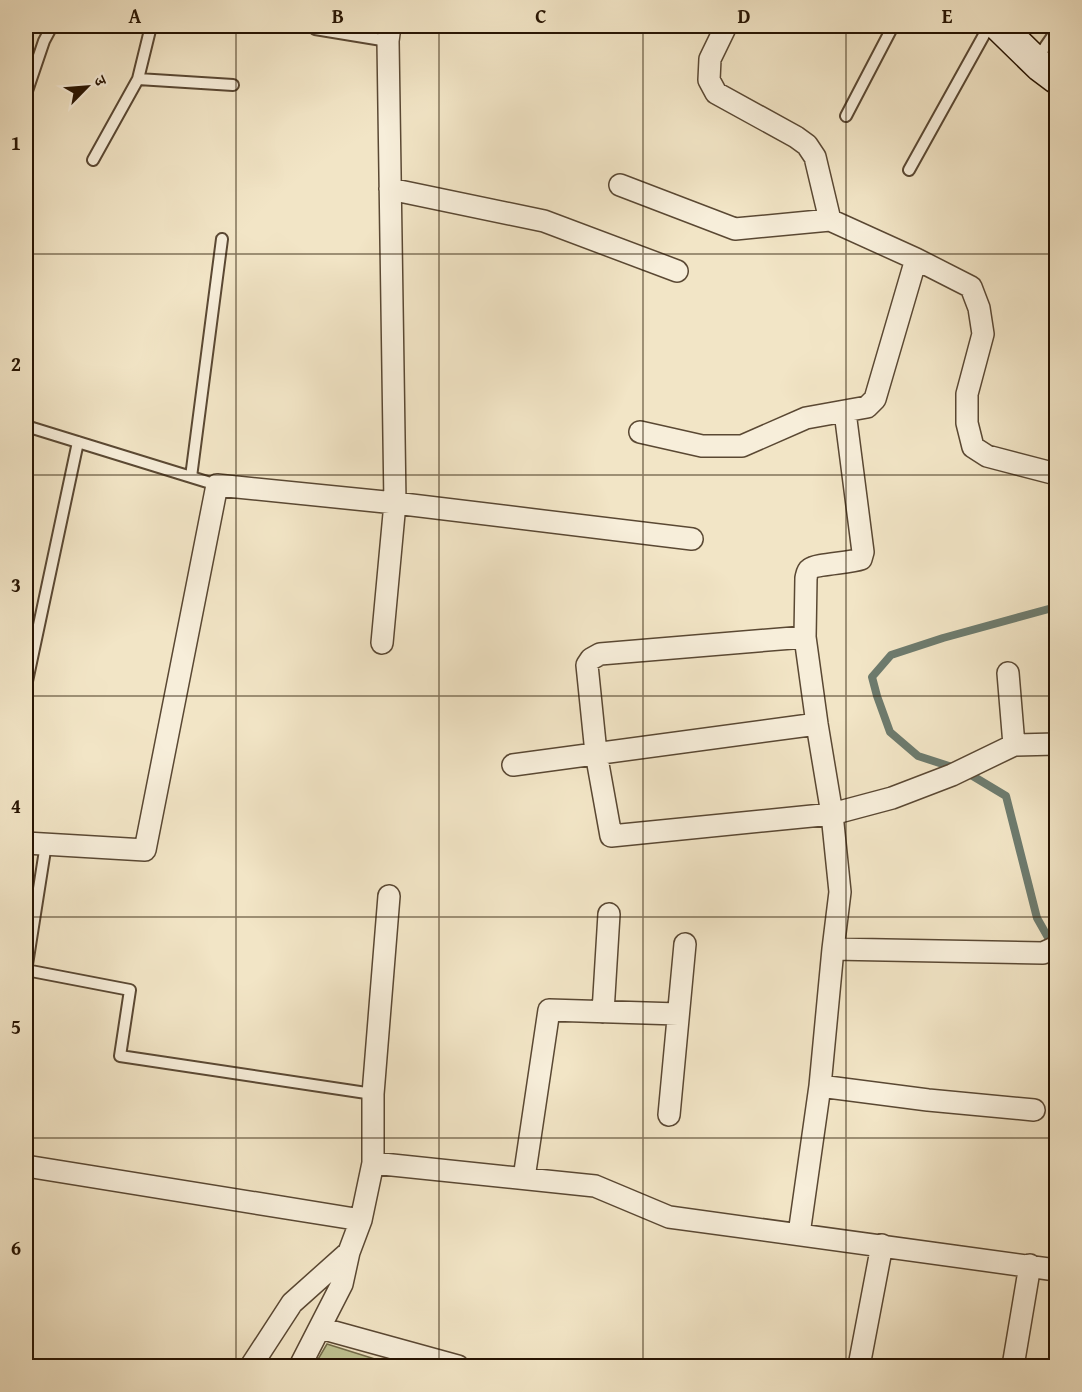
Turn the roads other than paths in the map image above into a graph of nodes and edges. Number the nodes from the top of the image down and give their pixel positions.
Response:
1 (52, 26) edge
2 (151, 26) edge
3 (315, 26) edge
4 (726, 26) edge
5 (893, 26) edge
6 (989, 26) edge
7 (999, 26) edge
8 (1056, 31) edge
9 (389, 33) edge
10 (1046, 70) edge
11 (138, 79) junction
12 (233, 85) dead end
13 (26, 94) edge
14 (846, 116) dead end
15 (93, 160) dead end
16 (909, 170) dead end
17 (620, 185) dead end
18 (390, 189) junction
19 (830, 220) junction
20 (222, 239) dead end
21 (916, 259) junction
22 (677, 271) dead end
23 (845, 412) junction
24 (26, 426) edge
25 (640, 432) dead end
26 (78, 442) junction
27 (1056, 474) edge
28 (191, 477) junction
29 (217, 485) junction
30 (395, 502) junction
31 (692, 539) dead end
32 (805, 637) junction
33 (382, 643) dead end
34 (1008, 673) dead end
35 (26, 686) edge
36 (817, 724) junction
37 (1056, 744) edge
38 (1014, 745) junction
39 (596, 753) junction
40 (513, 765) dead end
41 (832, 814) junction
42 (36, 843) edge
43 (389, 896) dead end
44 (609, 914) dead end
45 (685, 944) dead end
46 (833, 949) junction
47 (1050, 950) edge
48 (26, 970) edge
49 (603, 1012) junction
50 (678, 1014) junction
51 (820, 1086) junction
52 (373, 1094) junction
53 (1034, 1110) dead end
54 (669, 1115) dead end
55 (373, 1163) junction
56 (26, 1166) edge
57 (524, 1179) junction
58 (361, 1220) junction
59 (799, 1234) junction
60 (882, 1245) junction
61 (349, 1252) junction
62 (1030, 1265) junction
63 (1056, 1270) edge
64 (320, 1328) junction
65 (251, 1366) edge
66 (300, 1366) edge
67 (458, 1366) edge
68 (859, 1366) edge
69 (1013, 1366) edge

1 - 13 lane
2 - 11 lane
3 - 9 lane
4 - 19 street
5 - 14 lane
6 - 16 lane
7 - 10 street
8 - 10 lane
9 - 18 street
11 - 12 lane
11 - 15 lane
17 - 19 street
18 - 22 street
18 - 30 street
19 - 21 street
20 - 28 lane
21 - 23 street
21 - 27 street
23 - 25 street
23 - 32 street
24 - 26 lane
26 - 28 lane
26 - 35 lane
28 - 29 lane
29 - 30 street
29 - 42 street
30 - 31 street
30 - 33 street
32 - 36 street
32 - 39 street
34 - 38 street
36 - 39 street
36 - 41 street
37 - 38 street
38 - 41 street
39 - 40 street
39 - 41 street
41 - 46 street
42 - 48 lane
43 - 52 street
44 - 49 street
45 - 50 street
46 - 47 street
46 - 51 street
48 - 52 lane
49 - 50 street
49 - 57 street
50 - 54 street
51 - 53 street
51 - 59 street
52 - 55 street
55 - 57 street
55 - 58 street
56 - 58 street
57 - 59 street
58 - 61 street
59 - 60 street
60 - 62 street
60 - 68 street
61 - 64 street
61 - 65 street
62 - 63 street
62 - 69 street
64 - 66 street
64 - 67 street

